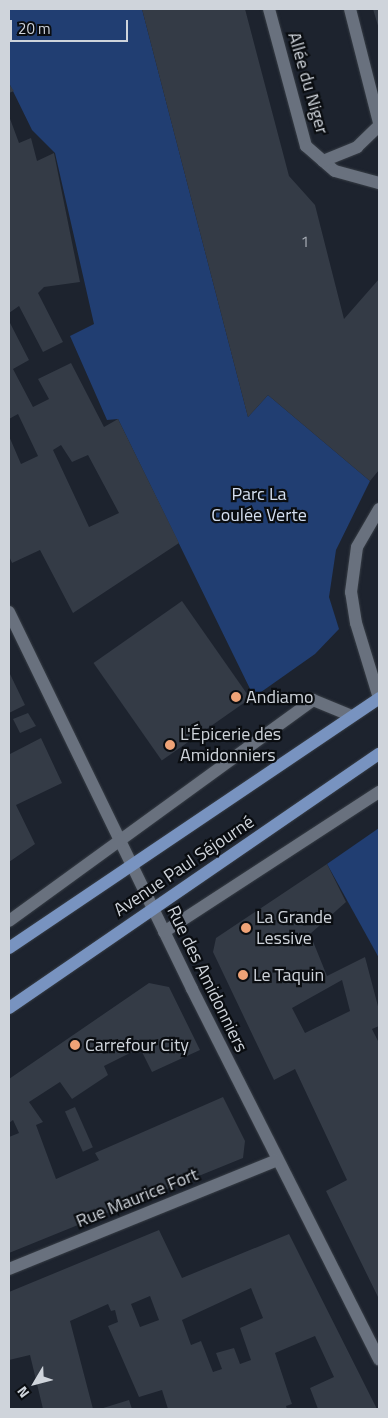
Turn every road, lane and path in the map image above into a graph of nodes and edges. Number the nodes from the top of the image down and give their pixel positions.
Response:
1 (269, 9) edge
2 (350, 9) edge
3 (379, 124) edge
4 (323, 161) junction
5 (379, 184) edge
6 (379, 509) edge
7 (9, 612) edge
8 (379, 698) edge
9 (352, 716) junction
10 (379, 754) edge
11 (379, 792) edge
12 (121, 841) junction
13 (132, 864) junction
14 (153, 908) junction
15 (9, 921) edge
16 (164, 932) junction
17 (9, 948) edge
18 (9, 1008) edge
19 (278, 1160) junction
20 (9, 1269) edge
21 (379, 1358) edge

1 - 4 street, Allée du Niger
2 - 3 street, Allée du Niger
3 - 4 street, Allée du Niger
4 - 5 street, Allée du Niger
6 - 8 street
7 - 12 street, Rue des Amidonniers
8 - 9 main road, Avenue Paul Séjourné
9 - 12 street
9 - 13 main road, Avenue Paul Séjourné
10 - 14 main road, Avenue Paul Séjourné
11 - 16 street
12 - 13 street, Rue des Amidonniers
12 - 15 street
13 - 14 street, Rue des Amidonniers
13 - 17 main road, Avenue Paul Séjourné
14 - 16 street, Rue des Amidonniers
14 - 18 main road, Avenue Paul Séjourné
16 - 19 street, Rue des Amidonniers
19 - 20 street, Rue Maurice Fort
19 - 21 street, Rue des Amidonniers

